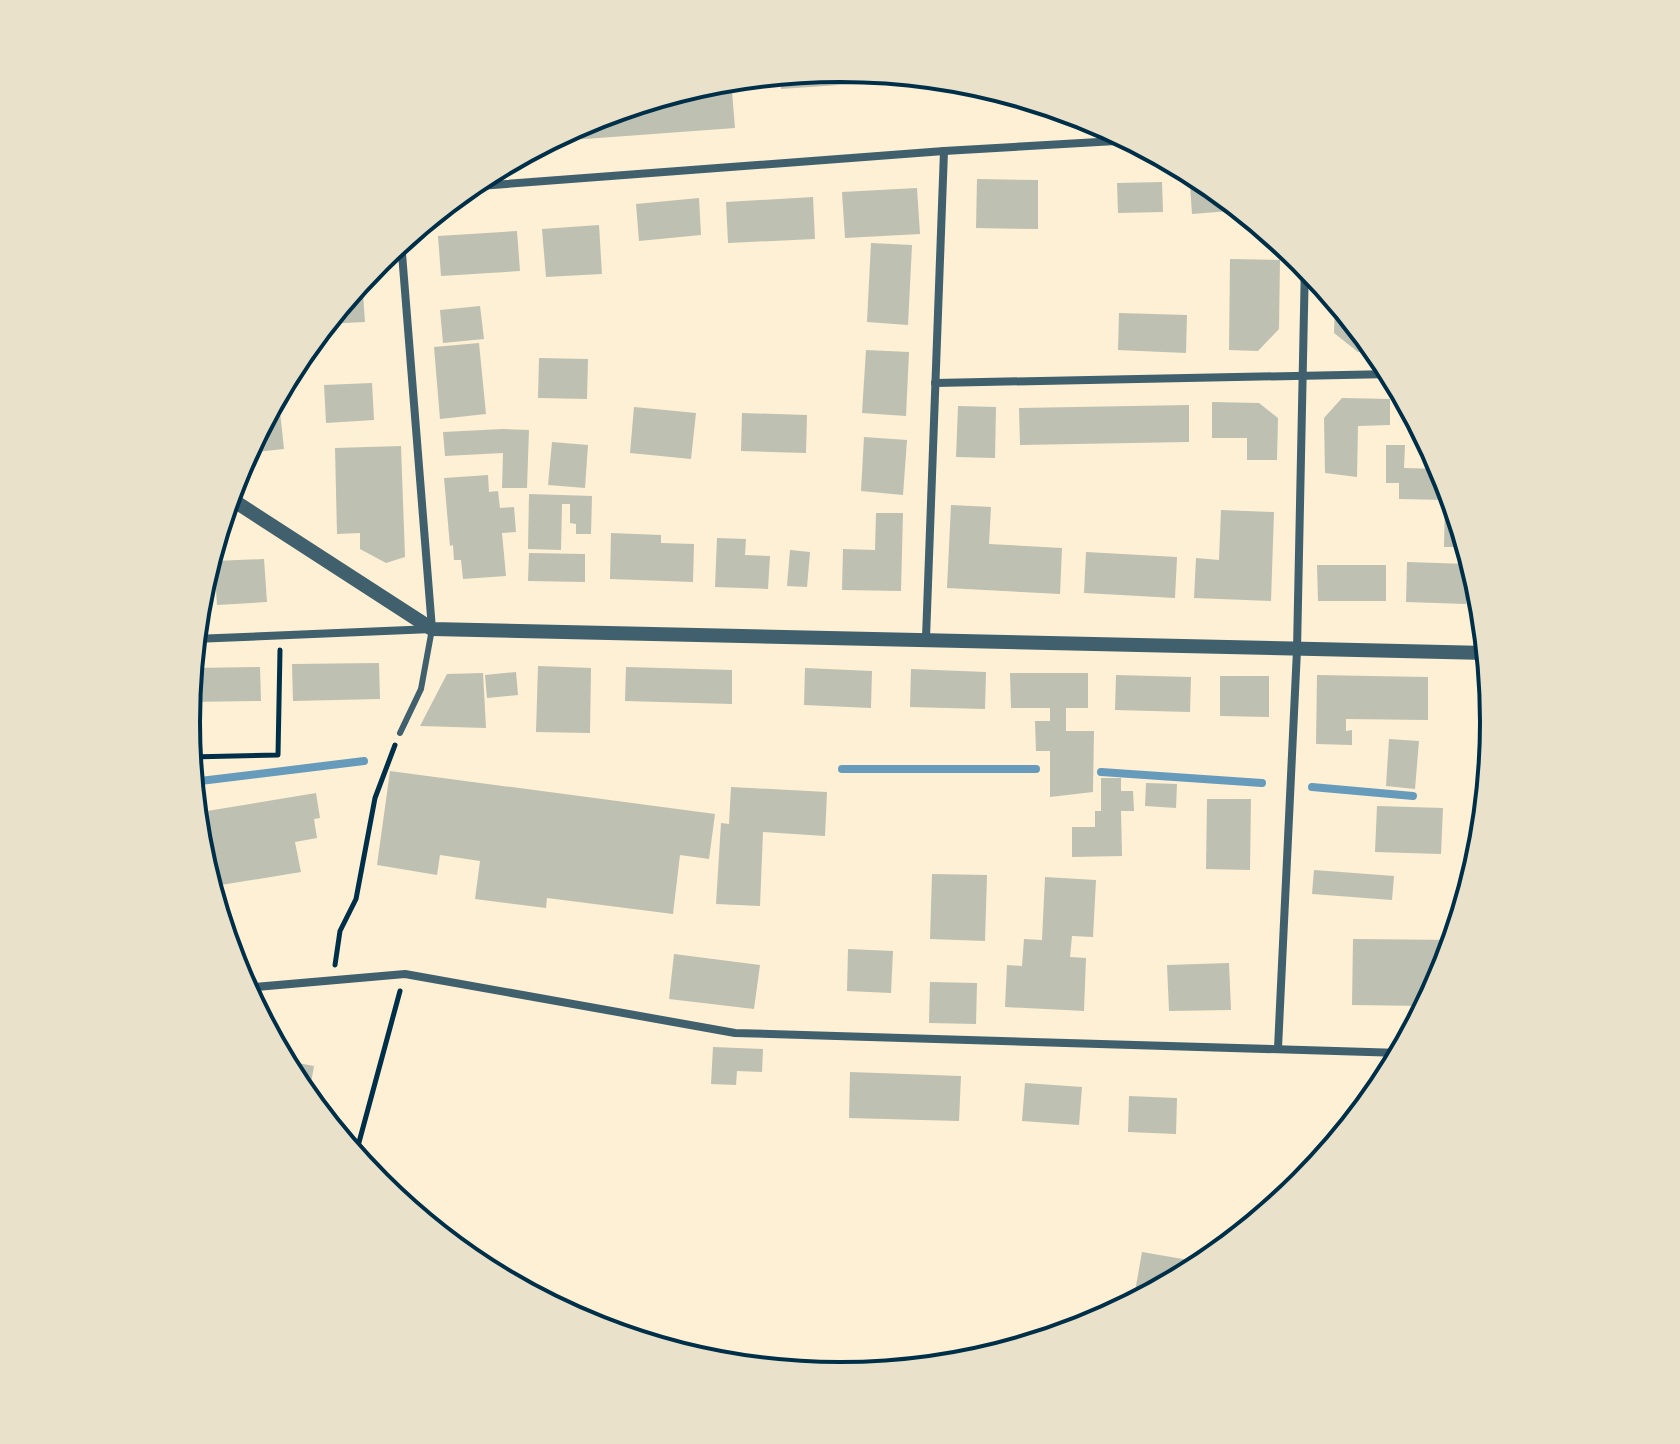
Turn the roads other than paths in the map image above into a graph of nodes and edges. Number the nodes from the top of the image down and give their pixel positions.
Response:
1 (1108, 141) edge
2 (944, 151) junction
3 (492, 185) edge
4 (402, 255) edge
5 (1305, 282) edge
6 (1305, 374) junction
7 (1377, 374) edge
8 (935, 383) junction
9 (239, 504) edge
10 (432, 629) junction
11 (926, 638) junction
12 (205, 639) edge
13 (1297, 650) junction
14 (1476, 653) edge
15 (400, 733) road end
16 (258, 987) edge
17 (1278, 1048) junction
18 (1388, 1052) edge

1 - 2 street
2 - 3 street
2 - 8 street
4 - 10 street
5 - 6 street
6 - 7 street
6 - 8 street
6 - 13 street
8 - 11 street
9 - 10 street
10 - 11 street
10 - 12 street
10 - 15 lane
11 - 13 street
13 - 14 street
13 - 17 street
16 - 17 street
17 - 18 street

